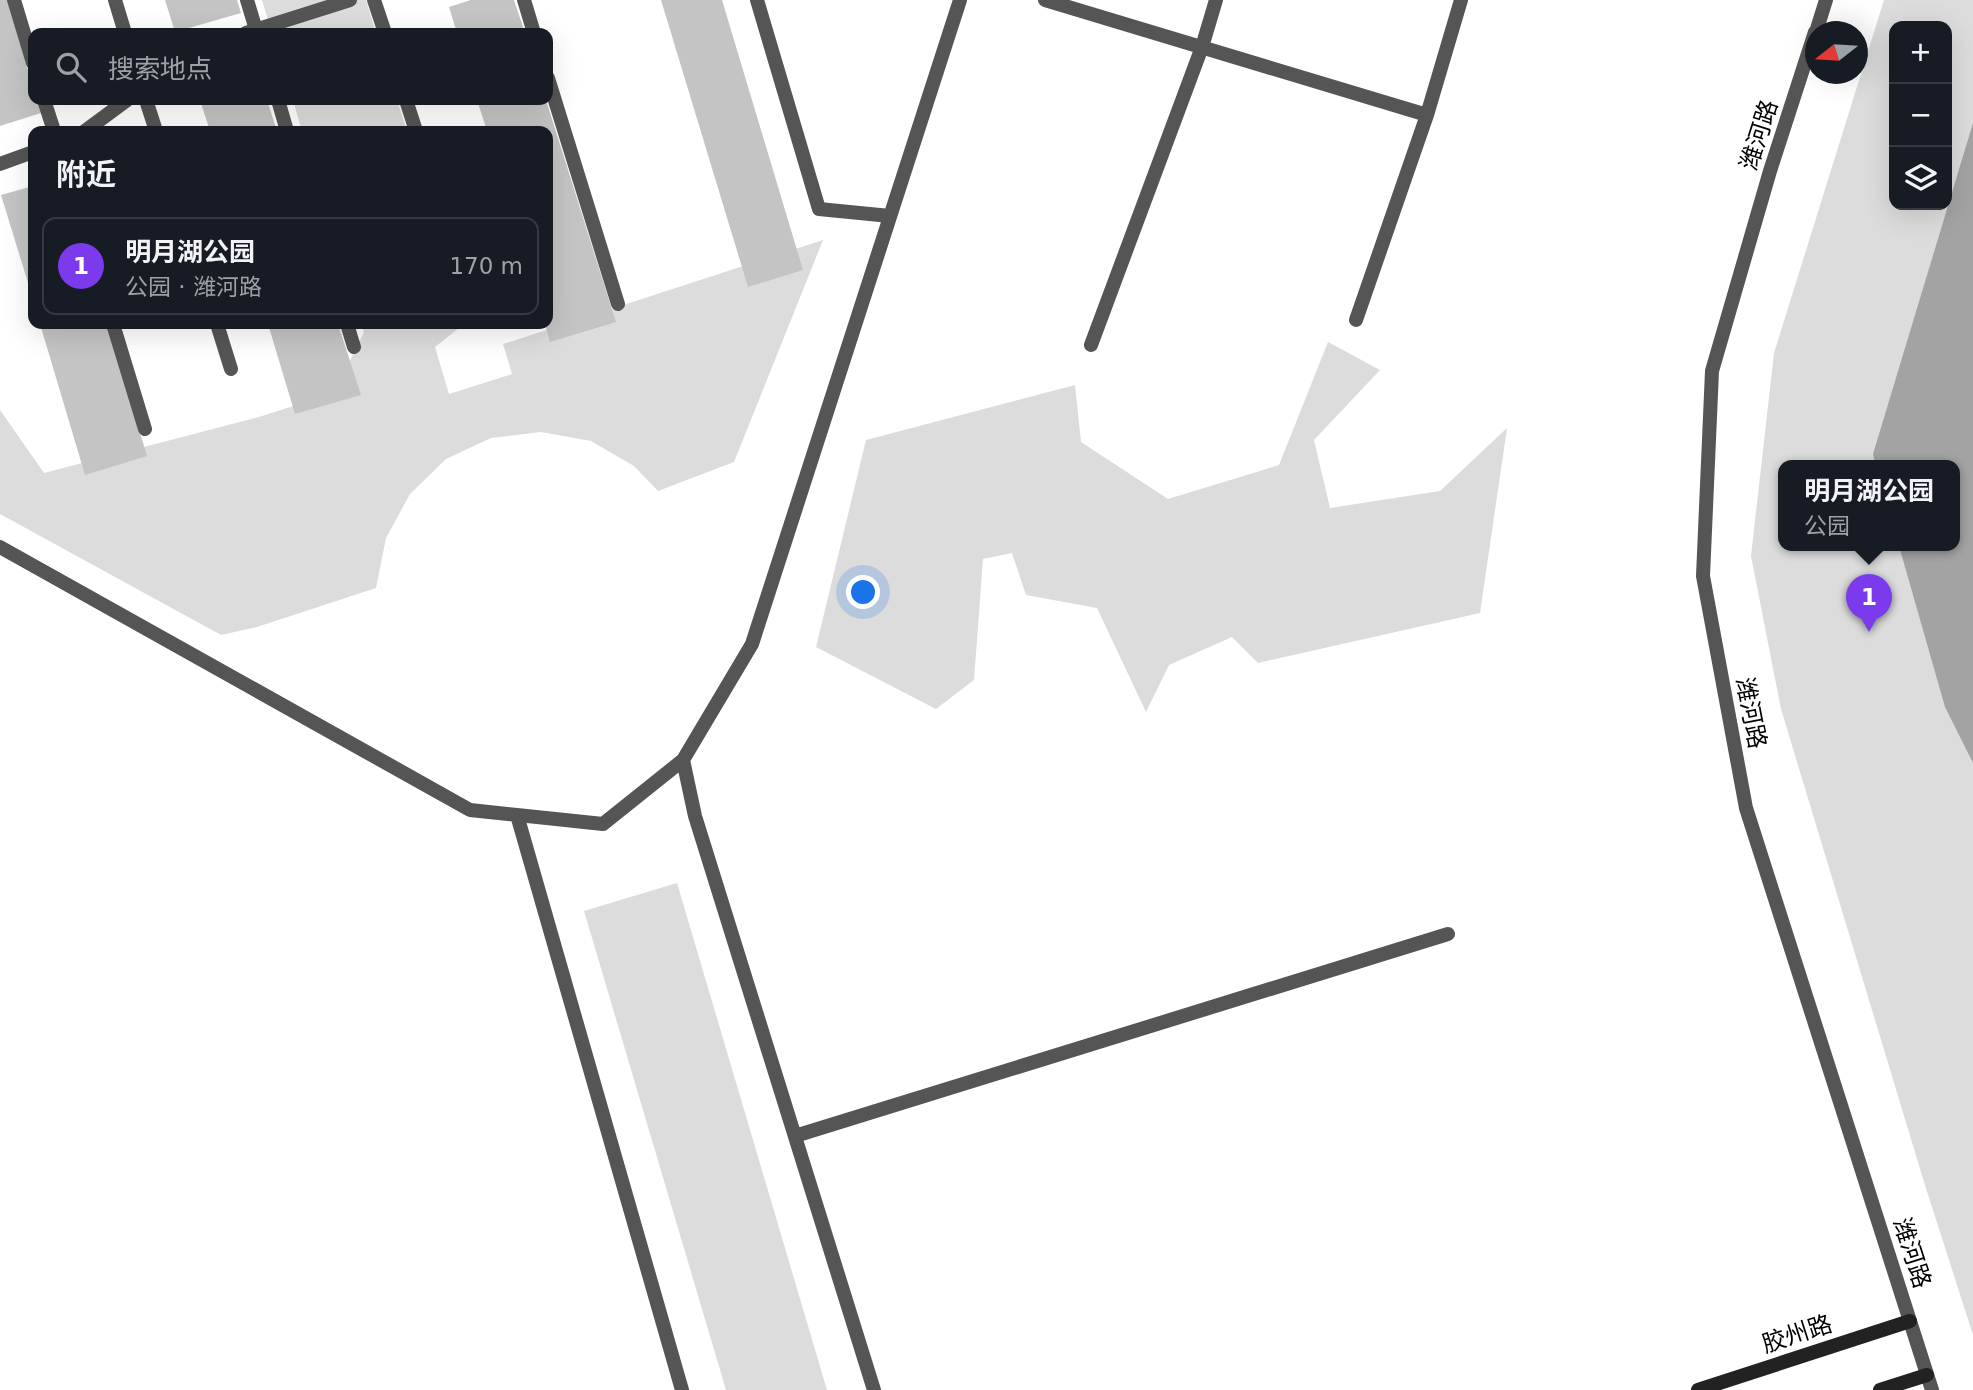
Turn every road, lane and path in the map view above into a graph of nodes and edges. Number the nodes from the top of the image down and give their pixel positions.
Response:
1 (14, 0) edge
2 (115, 0) edge
3 (247, 0) edge
4 (350, 0) edge
5 (374, 0) edge
6 (524, 0) edge
7 (757, 0) edge
8 (960, 0) edge
9 (1045, 0) edge
10 (1216, 0) edge
11 (1461, 0) edge
12 (1826, 0) edge
13 (1819, 21) edge
14 (123, 28) edge
15 (252, 28) edge
16 (265, 28) edge
17 (383, 28) edge
18 (532, 28) edge
19 (28, 46) edge
20 (1202, 47) junction
21 (1805, 65) edge
22 (553, 94) edge
23 (46, 105) edge
24 (120, 105) edge
25 (148, 105) edge
26 (279, 105) edge
27 (408, 105) edge
28 (1427, 115) junction
29 (52, 126) edge
30 (92, 126) edge
31 (154, 126) edge
32 (286, 126) edge
33 (414, 126) edge
34 (28, 154) edge
35 (0, 164) edge
36 (890, 216) junction
37 (618, 304) dead end
38 (1356, 320) dead end
39 (115, 329) edge
40 (219, 329) edge
41 (349, 329) edge
42 (1091, 345) dead end
43 (354, 347) dead end
44 (231, 369) dead end
45 (145, 429) dead end
46 (0, 547) edge
47 (683, 760) junction
48 (517, 815) junction
49 (1448, 934) dead end
50 (795, 1136) junction
51 (1910, 1321) junction
52 (1927, 1375) junction
53 (682, 1390) edge
54 (874, 1390) edge
55 (1698, 1390) edge
56 (1880, 1390) edge
57 (1932, 1390) edge

1 - 19 street
2 - 14 street
3 - 15 street
4 - 16 street
5 - 17 street
6 - 18 street
7 - 36 street
8 - 36 street
9 - 20 street
10 - 20 street
11 - 28 street
12 - 13 street, 潍河路
20 - 28 street
20 - 42 street
21 - 51 street, 潍河路
22 - 37 street
23 - 29 street
24 - 30 street
25 - 31 street
26 - 32 street
27 - 33 street
28 - 38 street
34 - 35 street
36 - 47 street
39 - 45 street
40 - 44 street
41 - 43 street
46 - 48 street
47 - 48 street
47 - 50 street
48 - 53 street
49 - 50 street
50 - 54 street
51 - 52 street, 潍河路
51 - 55 main road, 胶州路
52 - 56 main road
52 - 57 street, 潍河路

